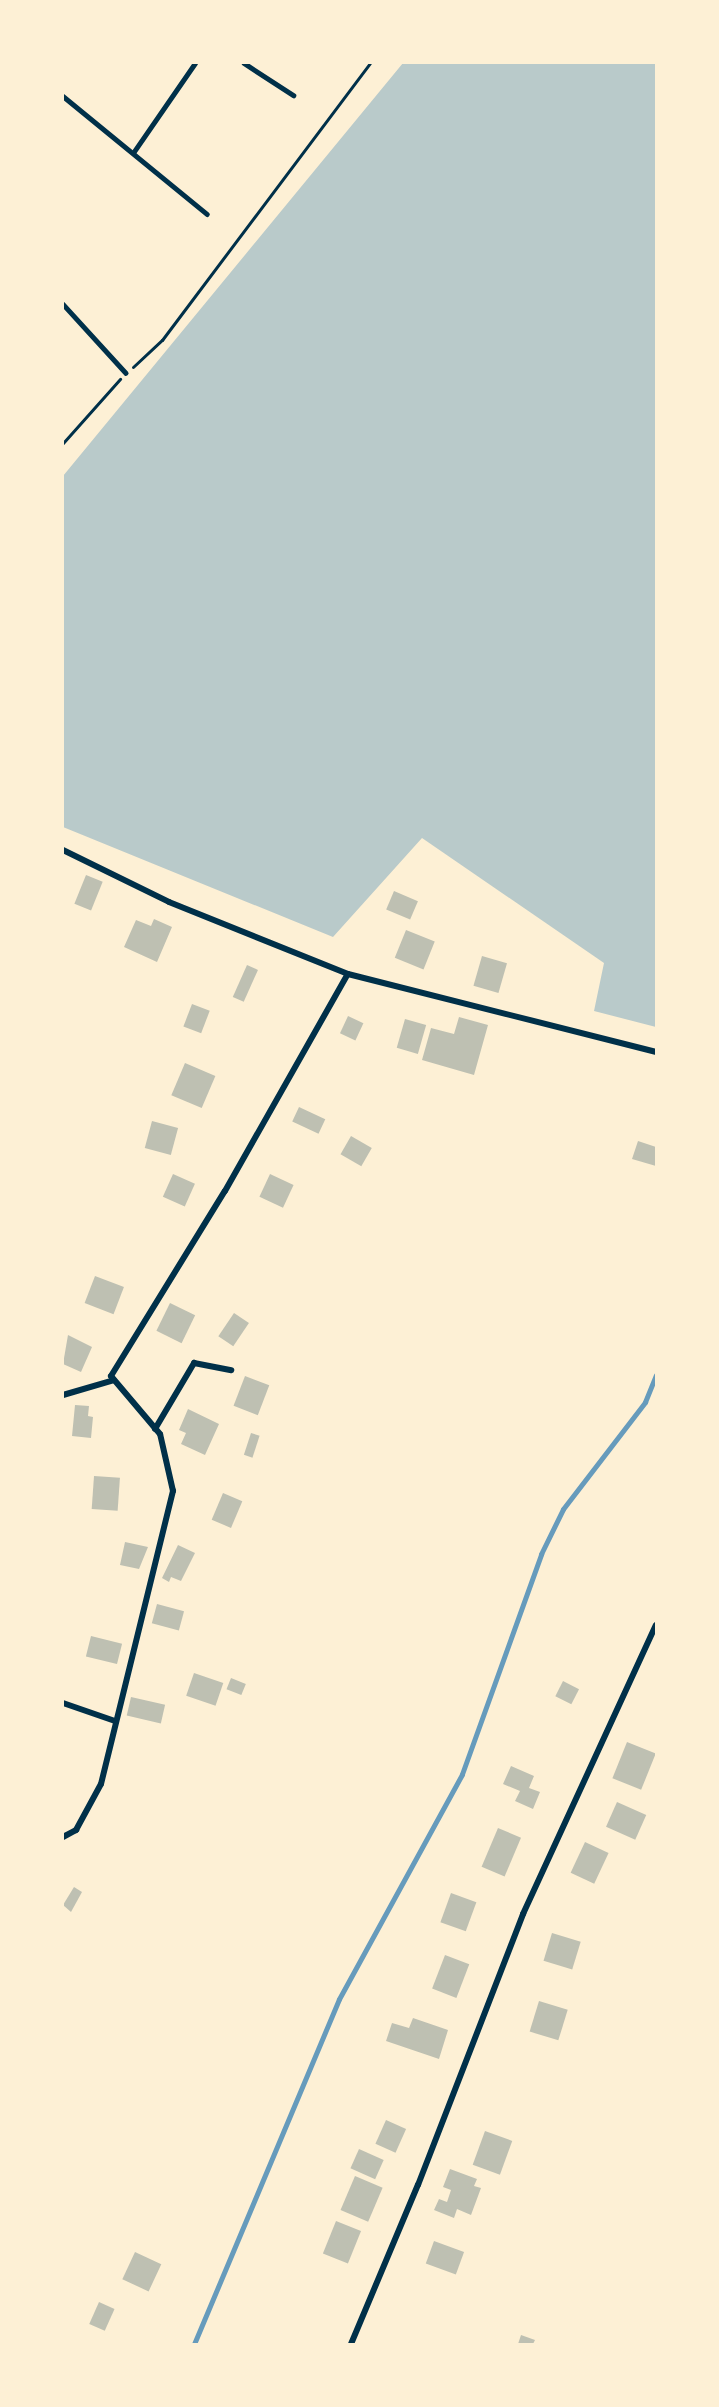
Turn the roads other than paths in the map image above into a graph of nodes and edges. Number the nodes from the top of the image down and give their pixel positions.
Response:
1 (195, 63) edge
2 (244, 63) edge
3 (293, 95) dead end
4 (63, 96) edge
5 (133, 153) junction
6 (207, 214) dead end
7 (63, 304) edge
8 (126, 373) road end
9 (63, 850) edge
10 (348, 974) junction
11 (656, 1052) edge
12 (231, 1370) dead end
13 (114, 1380) junction
14 (63, 1395) edge
15 (155, 1429) junction
16 (656, 1625) edge
17 (63, 1703) edge
18 (115, 1721) junction
19 (63, 1838) edge
20 (351, 2344) edge

1 - 5 lane
2 - 3 lane
4 - 5 lane
5 - 6 lane
7 - 8 lane
9 - 10 street
10 - 11 street
10 - 13 street
12 - 15 street
13 - 14 street
13 - 15 street
15 - 18 street
16 - 20 street
17 - 18 street
18 - 19 street

